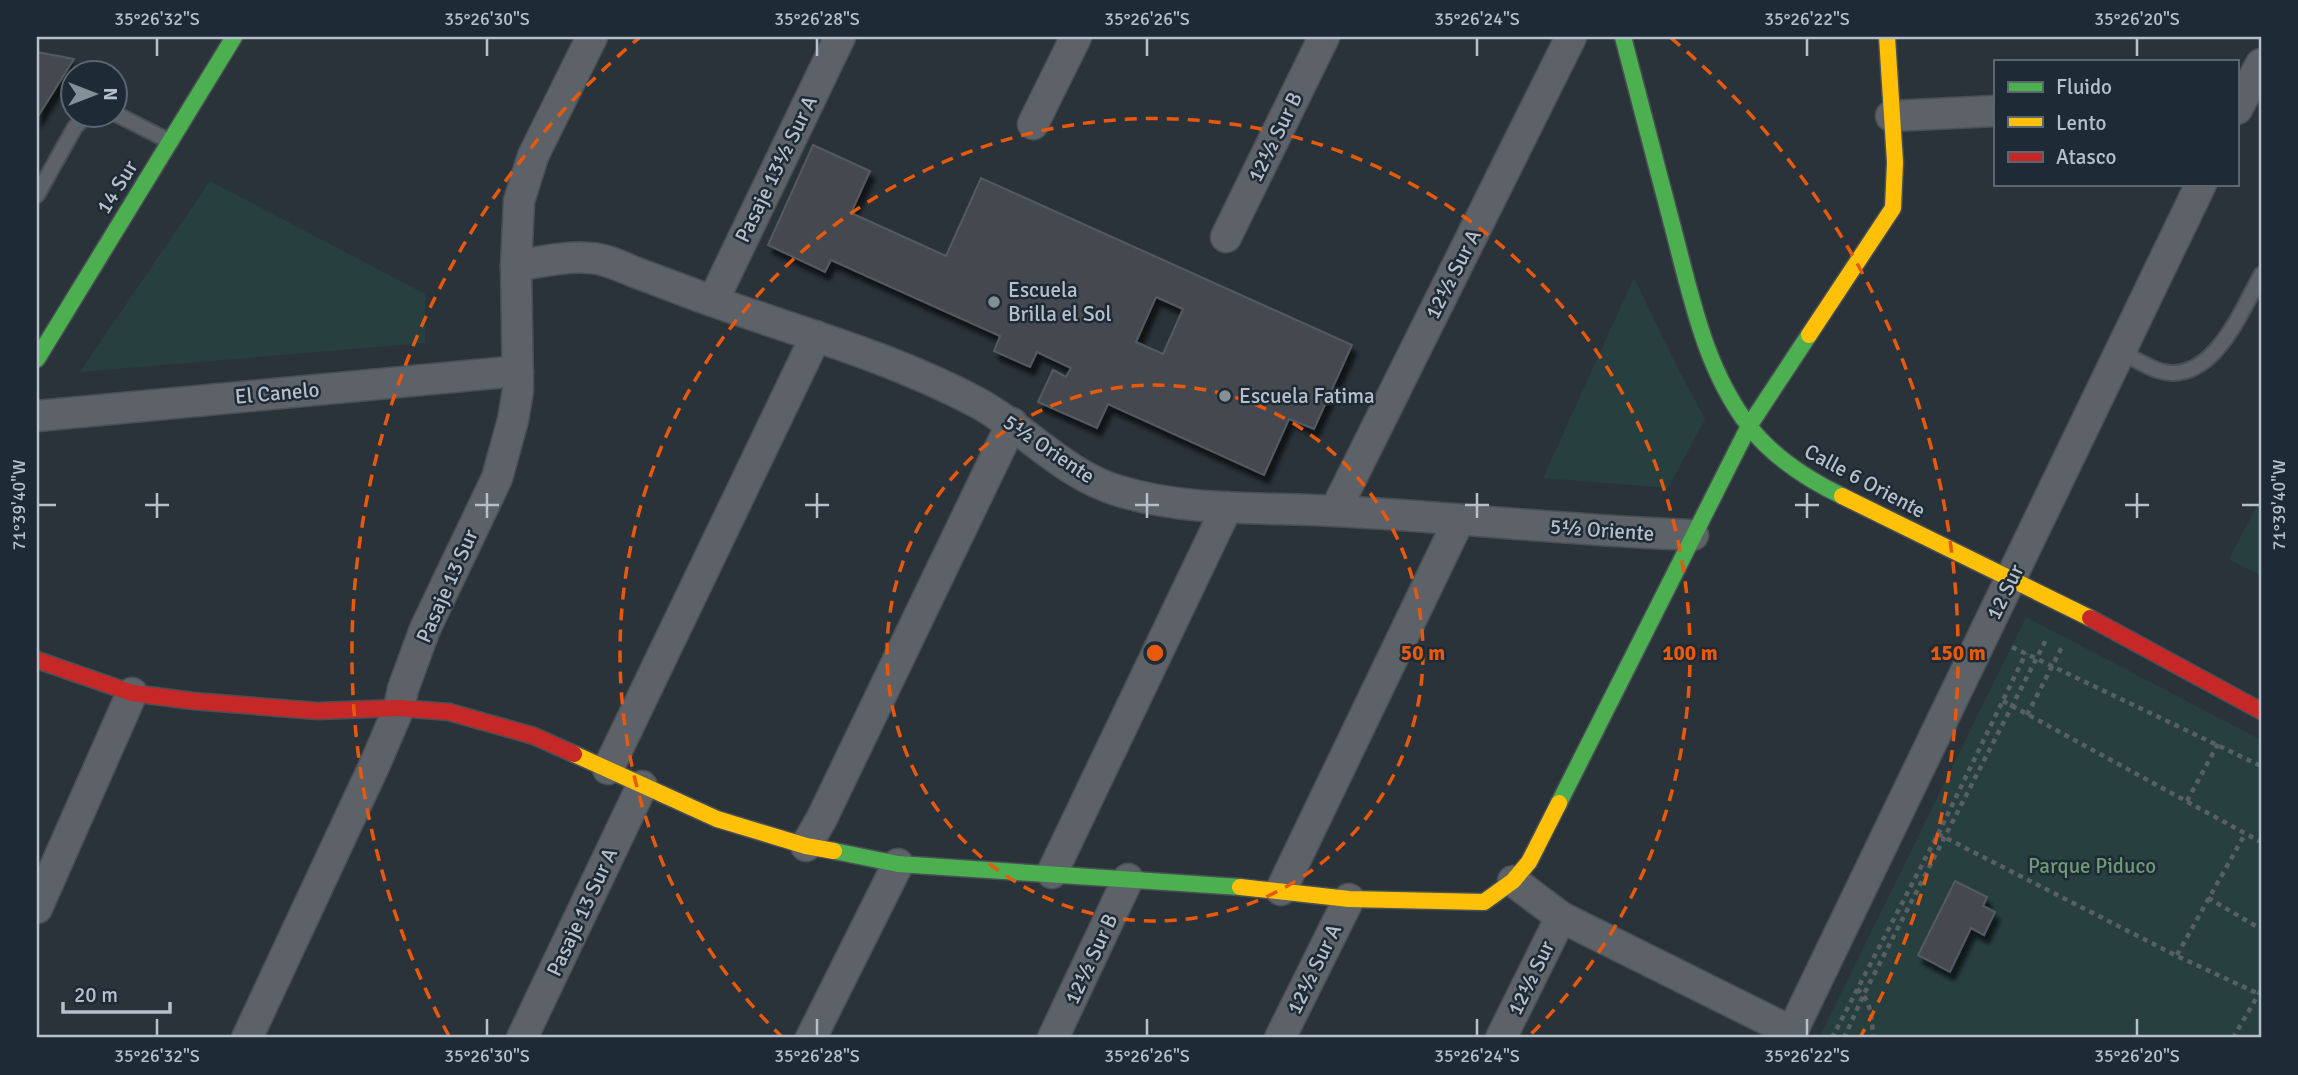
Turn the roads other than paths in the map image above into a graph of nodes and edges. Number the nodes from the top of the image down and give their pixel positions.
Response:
1 (234, 37) edge
2 (592, 37) edge
3 (840, 37) edge
4 (1076, 37) edge
5 (1324, 37) edge
6 (1571, 37) edge
7 (1623, 37) edge
8 (1887, 37) edge
9 (2261, 64) edge
10 (2238, 105) edge
11 (1994, 111) edge
12 (1891, 116) junction
13 (130, 121) edge
14 (1033, 124) dead end
15 (73, 130) edge
16 (170, 141) junction
17 (2200, 186) edge
18 (37, 195) edge
19 (1226, 237) dead end
20 (516, 266) junction
21 (2261, 275) edge
22 (713, 301) junction
23 (816, 336) junction
24 (2121, 352) junction
25 (37, 359) edge
26 (518, 371) junction
27 (37, 416) edge
28 (1012, 423) junction
29 (1749, 426) junction
30 (1227, 508) junction
31 (1335, 511) junction
32 (1459, 520) junction
33 (1693, 535) junction
34 (2011, 580) junction
35 (37, 660) edge
36 (132, 693) junction
37 (399, 708) junction
38 (2261, 711) edge
39 (608, 769) junction
40 (642, 786) junction
41 (806, 846) junction
42 (898, 864) junction
43 (1052, 873) junction
44 (1128, 879) junction
45 (1513, 881) junction
46 (1281, 890) junction
47 (1349, 899) junction
48 (37, 908) edge
49 (1561, 917) junction
50 (1790, 1035) edge
51 (247, 1038) edge
52 (522, 1038) edge
53 (811, 1038) edge
54 (1053, 1038) edge
55 (1280, 1038) edge
56 (1501, 1038) edge

1 - 16 street, 14 Sur
2 - 20 street, Pasaje 13 Sur
3 - 22 street, Pasaje 13½ Sur A
4 - 14 street
5 - 19 street, 12½ Sur B
6 - 31 street, 12½ Sur A
7 - 29 street, Calle 6 Oriente
8 - 12 street
9 - 10 street
11 - 12 street
12 - 29 street
13 - 16 lane
15 - 18 lane
16 - 25 street, 14 Sur
17 - 24 street, 12 Sur
20 - 22 street, 5½ Oriente
20 - 26 street, Pasaje 13 Sur
21 - 24 lane
22 - 23 street, 5½ Oriente
23 - 28 street, 5½ Oriente
23 - 39 street
24 - 34 street, 12 Sur
26 - 27 street, El Canelo
26 - 37 street, Pasaje 13 Sur
28 - 30 street, 5½ Oriente
28 - 41 street
29 - 33 street
29 - 34 street, Calle 6 Oriente
30 - 31 street, 5½ Oriente
30 - 43 street
31 - 32 street, 5½ Oriente
32 - 33 street, 5½ Oriente
32 - 46 street
33 - 45 street
34 - 38 street, Calle 6 Oriente
34 - 50 street, 12 Sur
35 - 36 street
36 - 37 street
36 - 48 street
37 - 39 street
37 - 51 street, Pasaje 13 Sur
39 - 40 street
40 - 41 street
40 - 52 street, Pasaje 13 Sur A
41 - 42 street
42 - 43 street
42 - 53 street
43 - 44 street
44 - 46 street
44 - 54 street, 12½ Sur B
45 - 47 street
45 - 49 street
46 - 47 street
47 - 55 street, 12½ Sur A
49 - 50 street
49 - 56 street, 12½ Sur

